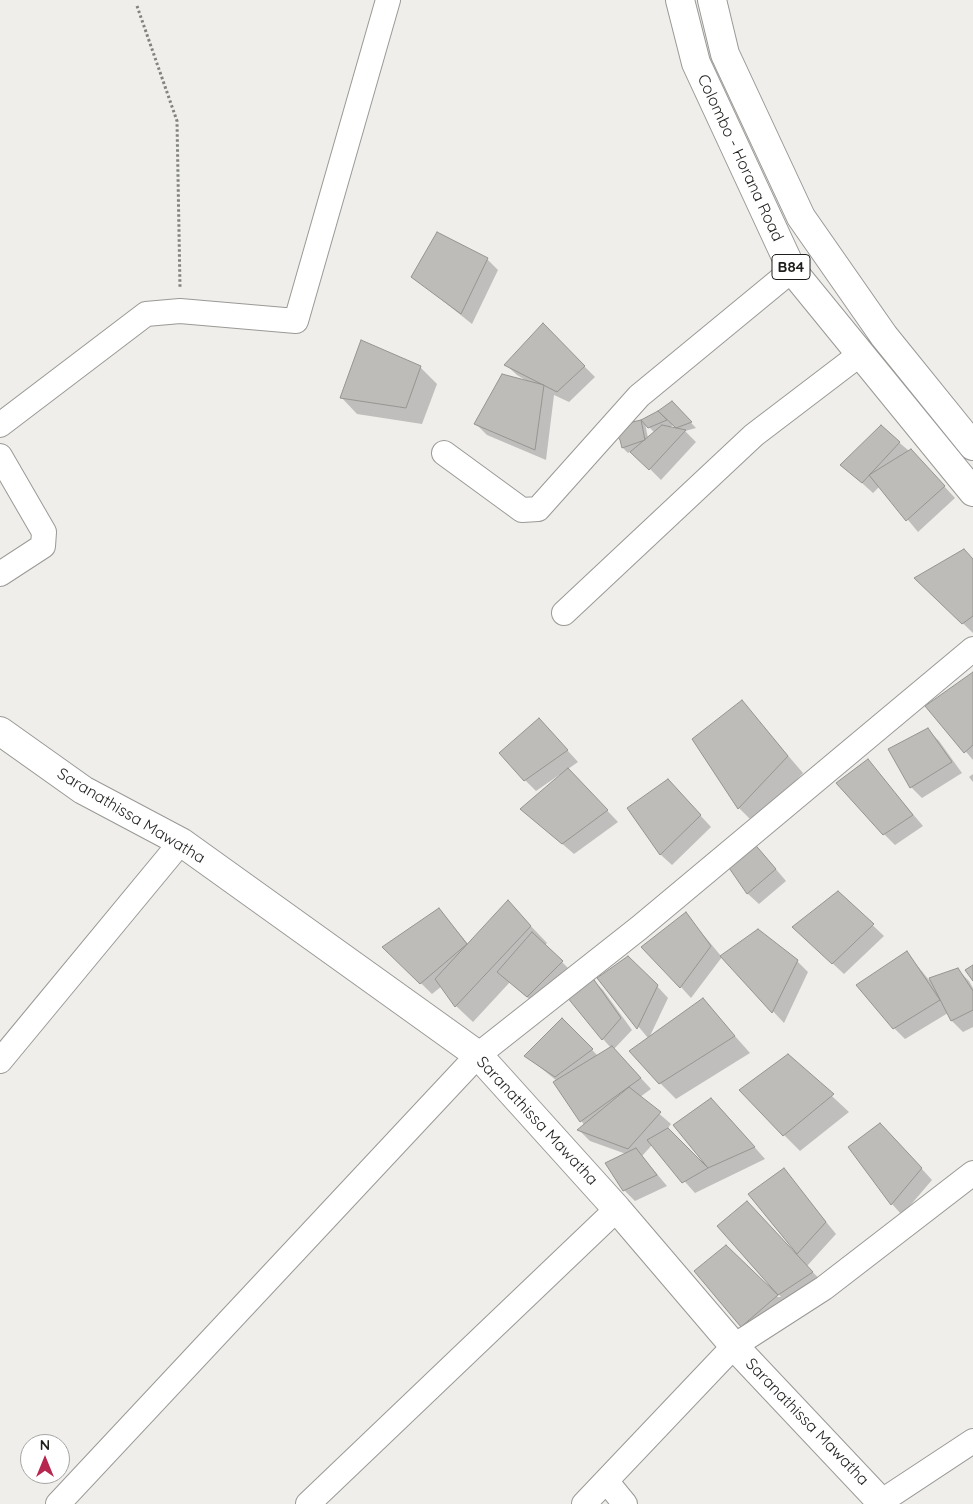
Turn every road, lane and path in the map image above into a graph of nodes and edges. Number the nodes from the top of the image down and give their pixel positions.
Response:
1 (388, 0) edge
2 (680, 0) edge
3 (712, 0) edge
4 (137, 6) dead end
5 (792, 270) junction
6 (180, 311) junction
7 (860, 355) junction
8 (0, 425) edge
9 (973, 446) edge
10 (444, 453) dead end
11 (0, 456) edge
12 (973, 492) edge
13 (0, 574) edge
14 (564, 613) dead end
15 (973, 649) edge
16 (0, 731) edge
17 (180, 842) junction
18 (478, 1055) junction
19 (0, 1060) edge
20 (973, 1173) edge
21 (617, 1208) junction
22 (734, 1346) junction
23 (973, 1441) edge
24 (607, 1482) junction
25 (882, 1502) edge
26 (58, 1504) edge
27 (308, 1504) edge
28 (584, 1504) edge
29 (625, 1504) edge

1 - 6 street
2 - 5 street, Colombo - Horana Road / B84
3 - 9 street, Colombo - Horana Road / B84
4 - 6 path
5 - 7 street, Colombo - Horana Road / B84
5 - 10 street
6 - 8 street
7 - 12 street, Colombo - Horana Road / B84
7 - 14 street
11 - 13 street
15 - 18 street
16 - 17 street, Saranathissa Mawatha
17 - 18 street, Saranathissa Mawatha
17 - 19 street
18 - 21 street, Saranathissa Mawatha
18 - 26 street
20 - 22 street
21 - 22 street, Saranathissa Mawatha
21 - 27 street
22 - 24 street
22 - 25 street, Saranathissa Mawatha
23 - 25 street
24 - 28 street
24 - 29 street

